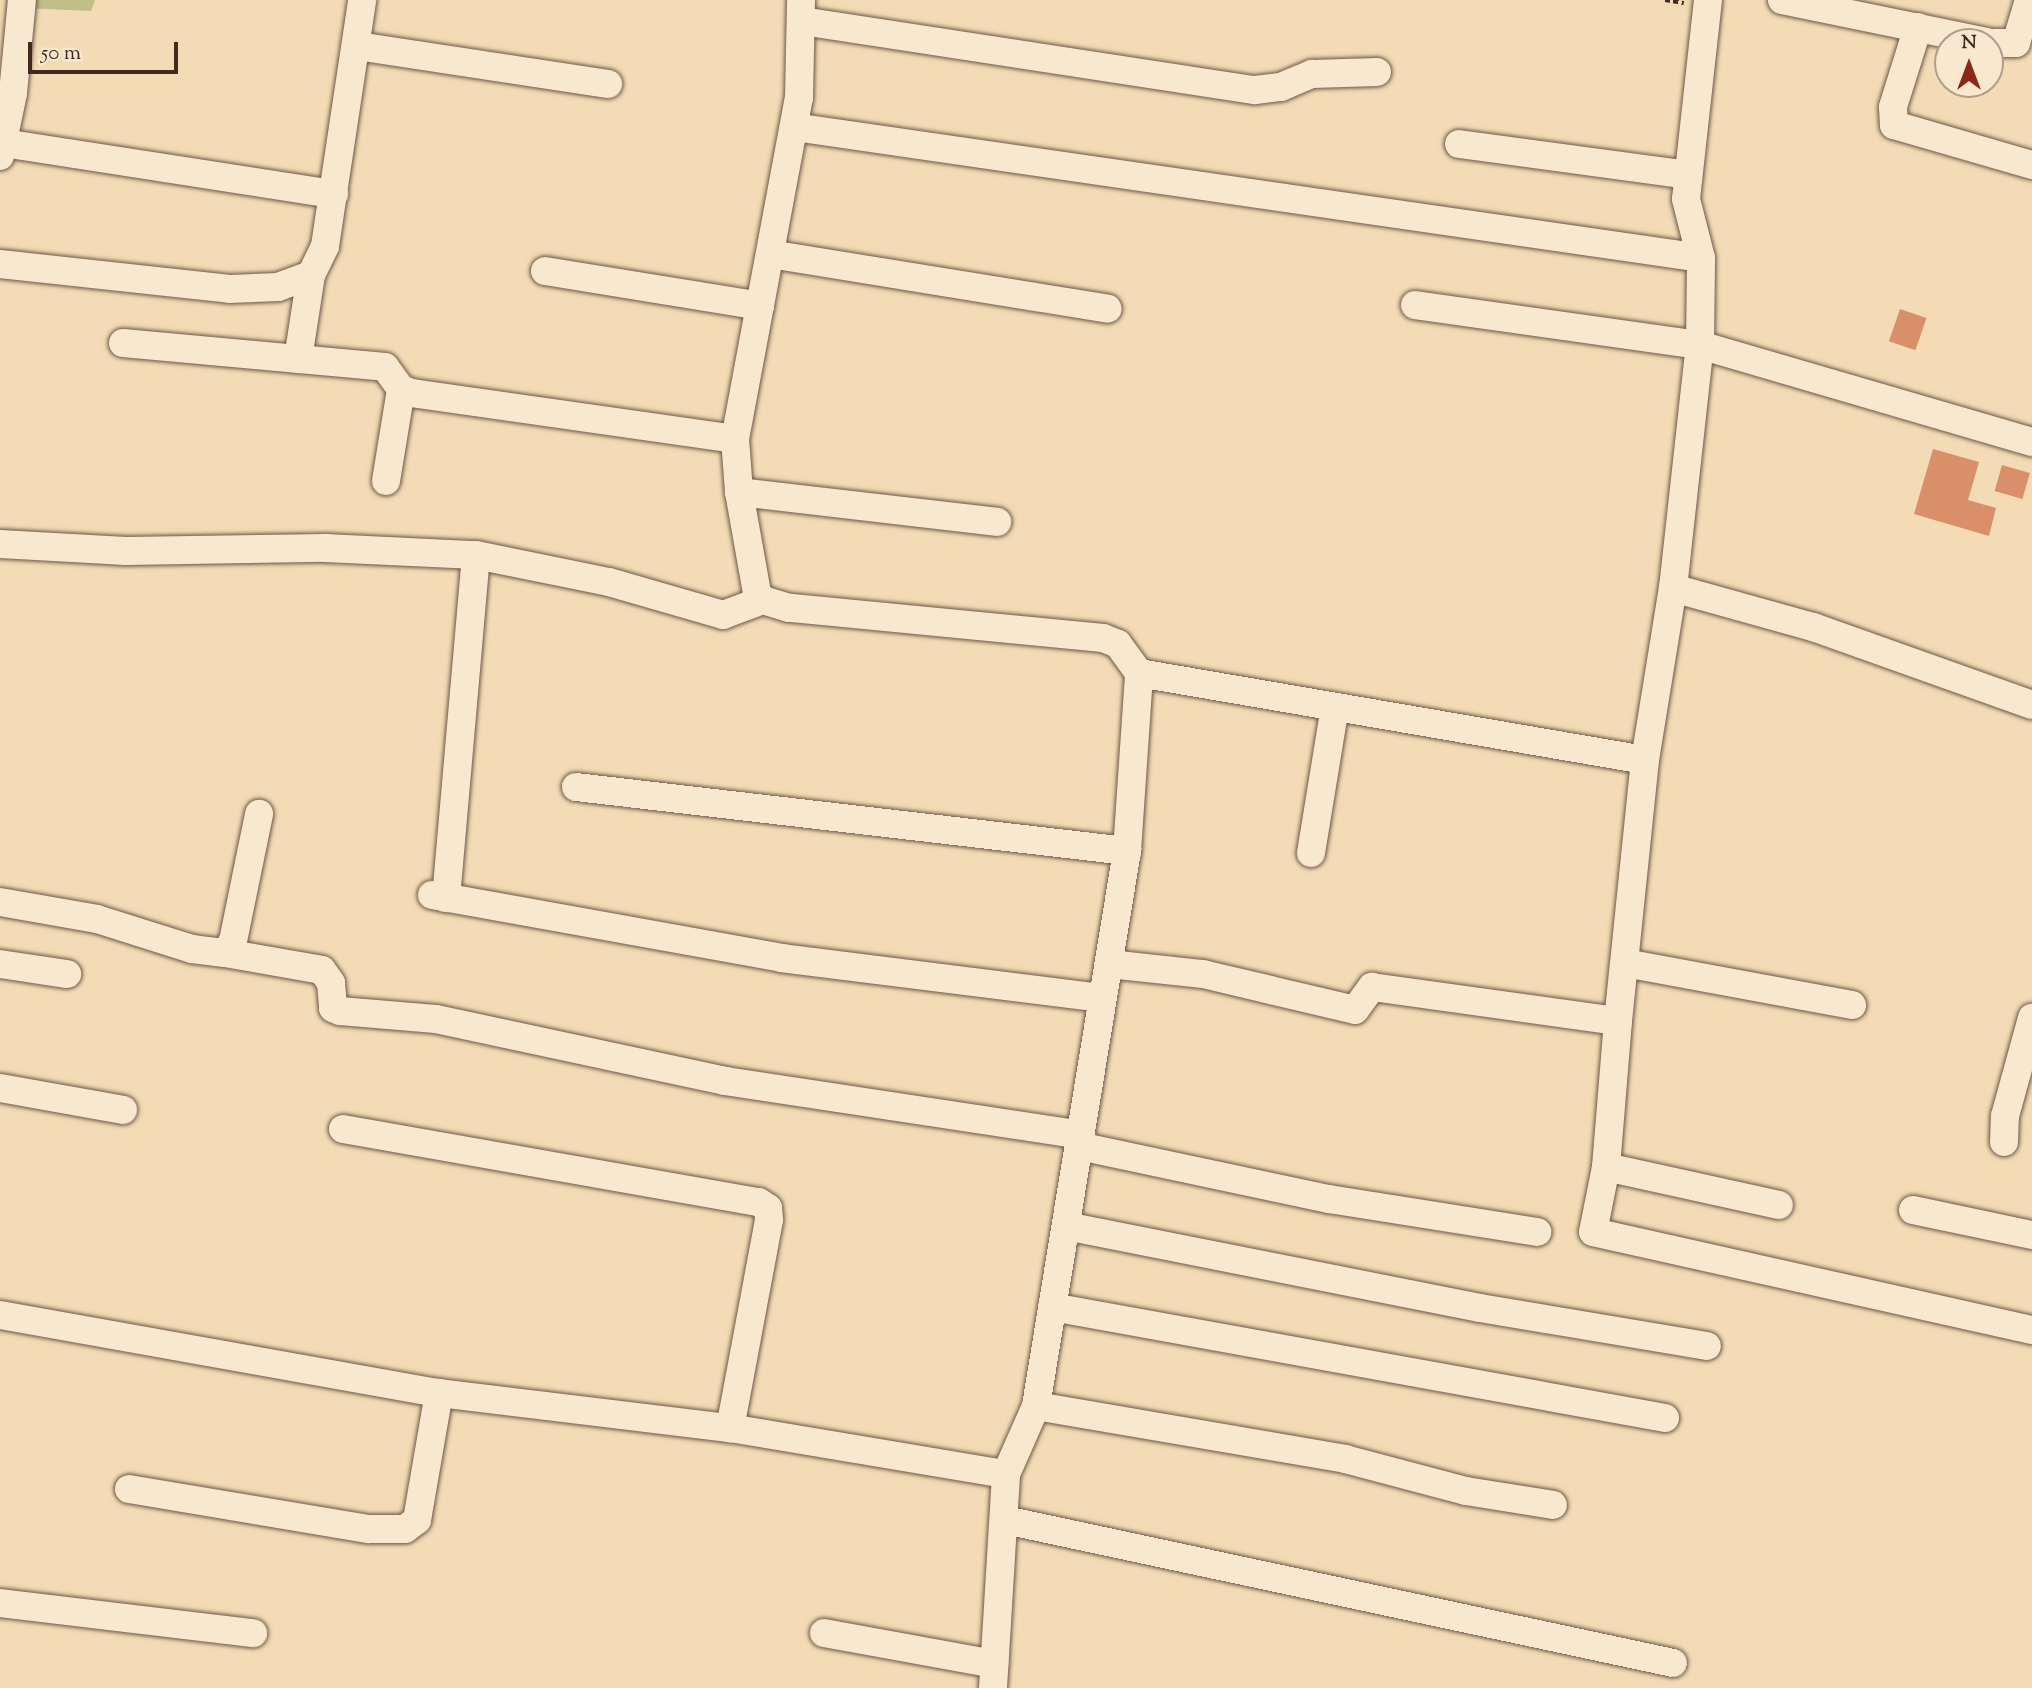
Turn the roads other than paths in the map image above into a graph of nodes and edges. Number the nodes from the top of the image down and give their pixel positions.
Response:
1 (22, 0) edge
2 (362, 0) edge
3 (1708, 0) edge
4 (1783, 0) edge
5 (2029, 0) edge
6 (1855, 7) edge
7 (802, 11) edge
8 (1918, 27) junction
9 (1934, 30) edge
10 (2004, 43) edge
11 (357, 46) junction
12 (1377, 72) dead end
13 (608, 84) dead end
14 (794, 127) junction
15 (1459, 144) dead end
16 (1, 149) edge
17 (2032, 165) edge
18 (1688, 175) junction
19 (334, 194) junction
20 (771, 254) junction
21 (1701, 258) junction
22 (0, 264) edge
23 (545, 271) dead end
24 (311, 275) junction
25 (1415, 305) dead end
26 (760, 306) junction
27 (1108, 309) dead end
28 (123, 343) dead end
29 (1700, 345) junction
30 (298, 359) junction
31 (401, 389) junction
32 (735, 439) junction
33 (2032, 442) edge
34 (386, 481) dead end
35 (739, 492) junction
36 (997, 522) dead end
37 (0, 544) edge
38 (476, 555) junction
39 (1674, 587) junction
40 (763, 600) junction
41 (1139, 673) junction
42 (2032, 705) edge
43 (1335, 706) junction
44 (1645, 760) junction
45 (576, 787) dead end
46 (259, 814) dead end
47 (1126, 852) junction
48 (1311, 853) dead end
49 (0, 902) edge
50 (225, 953) junction
51 (1625, 963) junction
52 (0, 964) edge
53 (1109, 964) junction
54 (67, 974) dead end
55 (1103, 998) junction
56 (1852, 1005) dead end
57 (2032, 1018) edge
58 (1618, 1021) junction
59 (0, 1088) edge
60 (123, 1110) dead end
61 (343, 1129) dead end
62 (1080, 1141) junction
63 (2004, 1142) dead end
64 (1606, 1167) junction
65 (1779, 1205) dead end
66 (1913, 1210) dead end
67 (1066, 1226) junction
68 (1538, 1233) dead end
69 (2032, 1234) edge
70 (1052, 1307) junction
71 (0, 1315) edge
72 (2032, 1330) edge
73 (1707, 1346) dead end
74 (439, 1393) junction
75 (1036, 1406) junction
76 (1665, 1418) dead end
77 (730, 1428) junction
78 (1006, 1474) junction
79 (130, 1489) dead end
80 (1553, 1505) dead end
81 (1005, 1520) junction
82 (0, 1603) edge
83 (253, 1633) dead end
84 (824, 1633) dead end
85 (1674, 1663) dead end
86 (993, 1676) edge

1 - 16 street
2 - 11 street
3 - 18 street
4 - 6 street
5 - 10 street
6 - 8 street
7 - 12 street
7 - 14 street
8 - 9 street
8 - 17 street
11 - 13 street
11 - 19 street
14 - 20 street
14 - 21 street
15 - 18 street
16 - 19 street
18 - 21 street
19 - 24 street
20 - 26 street
20 - 27 street
21 - 29 street
22 - 24 street
23 - 26 street
24 - 30 street
25 - 29 street
26 - 32 street
28 - 30 street
29 - 33 street
29 - 39 street
30 - 31 street
31 - 32 street
31 - 34 street
32 - 35 street
35 - 36 street
35 - 40 street
37 - 38 street
38 - 40 street
38 - 55 street
39 - 42 street
39 - 44 street
40 - 41 street
41 - 43 street
41 - 47 street
43 - 44 street
43 - 48 street
44 - 51 street
45 - 47 street
46 - 50 street
47 - 53 street
49 - 50 street
50 - 62 street
51 - 56 street
51 - 58 street
52 - 54 street
53 - 55 street
53 - 58 street
55 - 62 street
57 - 63 street
58 - 64 street
59 - 60 street
61 - 77 street
62 - 67 street
62 - 68 street
64 - 65 street
64 - 72 street
66 - 69 street
67 - 70 street
67 - 73 street
70 - 75 street
70 - 76 street
71 - 74 street
74 - 77 street
74 - 79 street
75 - 78 street
75 - 80 street
77 - 78 street
78 - 81 street
81 - 85 street
81 - 86 street
82 - 83 street
84 - 86 street

